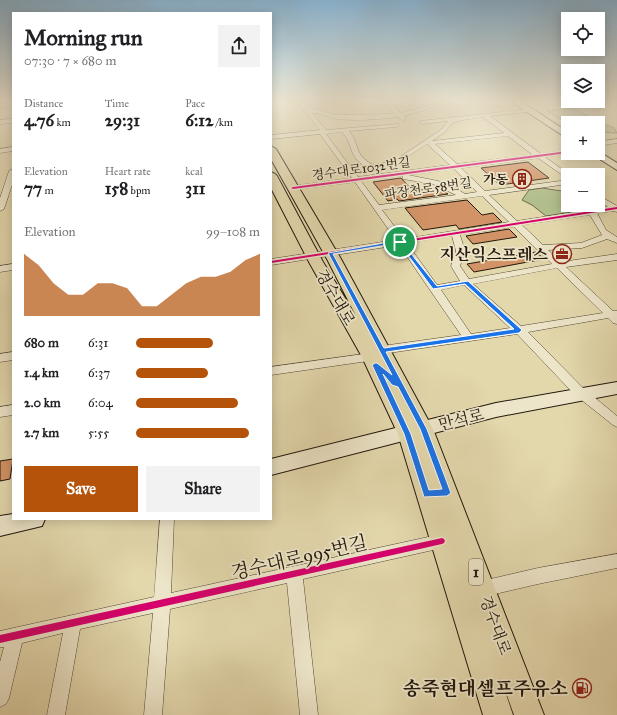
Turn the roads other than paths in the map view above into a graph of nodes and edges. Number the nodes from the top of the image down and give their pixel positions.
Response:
1 (288, 135) edge
2 (325, 135) edge
3 (348, 135) edge
4 (436, 135) edge
5 (497, 135) edge
6 (511, 135) edge
7 (272, 137) edge
8 (617, 141) edge
9 (605, 143) edge
10 (12, 149) edge
11 (0, 151) edge
12 (561, 153) edge
13 (272, 154) edge
14 (540, 156) junction
15 (605, 159) edge
16 (455, 166) junction
17 (617, 167) edge
18 (372, 168) junction
19 (350, 171) junction
20 (561, 172) edge
21 (12, 174) edge
22 (393, 175) junction
23 (356, 179) junction
24 (561, 183) edge
25 (278, 186) edge
26 (482, 193) junction
27 (463, 196) junction
28 (605, 202) edge
29 (1, 204) edge
30 (12, 204) edge
31 (376, 208) junction
32 (616, 209) edge
33 (605, 210) edge
34 (592, 212) joint
35 (516, 224) junction
36 (455, 233) junction
37 (607, 236) junction
38 (617, 240) edge
39 (400, 242) junction
40 (542, 248) junction
41 (322, 254) junction
42 (617, 257) edge
43 (272, 262) edge
44 (559, 265) junction
45 (12, 267) edge
46 (0, 268) edge
47 (466, 282) junction
48 (435, 288) junction
49 (615, 317) edge
50 (519, 330) junction
51 (468, 338) junction
52 (12, 356) edge
53 (376, 357) junction
54 (0, 358) edge
55 (272, 371) edge
56 (617, 388) edge
57 (583, 395) junction
58 (12, 410) edge
59 (0, 412) edge
60 (617, 422) edge
61 (415, 431) junction
62 (272, 467) edge
63 (437, 493) junction
64 (30, 520) edge
65 (167, 520) edge
66 (0, 526) edge
67 (442, 541) junction
68 (617, 561) edge
69 (294, 573) junction
70 (482, 589) junction
71 (162, 604) junction
72 (73, 623) junction
73 (8, 637) edge
74 (0, 698) edge
75 (56, 715) edge
76 (154, 715) edge
77 (309, 715) edge
78 (498, 715) edge
79 (529, 715) edge

1 - 7 street
2 - 19 street
3 - 18 street
4 - 18 street
5 - 16 street, 파장천로58번길
6 - 14 street
8 - 9 street
10 - 11 street
12 - 14 street, 경수대로1032번길
13 - 25 main road, 경수대로 / 1
14 - 16 street, 경수대로1032번길
14 - 20 street
15 - 17 street
16 - 22 street, 경수대로1032번길
16 - 26 street, 파장천로58번길
18 - 19 street
18 - 22 street
19 - 23 street
21 - 29 street
22 - 23 street, 경수대로1032번길
22 - 27 street, 경수대로1032번길
23 - 25 street, 경수대로1032번길
23 - 31 street
24 - 26 street, 파장천로58번길
25 - 41 main road, 경수대로 / 1
26 - 27 street, 파장천로58번길
26 - 35 street, 파장천로58번길
27 - 31 street, 파장천로58번길
28 - 32 street
29 - 30 street
31 - 39 street
32 - 33 street
34 - 35 street
34 - 37 street
35 - 36 street
35 - 40 street, 파장천로58번길
36 - 39 street
36 - 47 street
37 - 38 street
37 - 40 street
39 - 41 street
39 - 48 street
40 - 44 street, 파장천로58번길
41 - 43 street
41 - 53 main road, 경수대로 / 1
42 - 44 street
44 - 47 street
44 - 49 street, 파장천로58번길
45 - 46 street
47 - 48 street
47 - 50 street
48 - 51 street
49 - 50 street
50 - 51 street
50 - 57 street
51 - 53 street
52 - 54 street
53 - 55 street
53 - 61 main road, 경수대로 / 1
53 - 61 main road, 경수대로 / 1
56 - 57 street, 만석로
57 - 60 street
57 - 61 street, 만석로
58 - 59 street
61 - 62 street, 만석로
61 - 63 main road, 경수대로 / 1
63 - 67 main road, 경수대로 / 1
63 - 70 main road, 경수대로 / 1
64 - 66 street
65 - 71 street
67 - 69 street, 경수대로995번길
67 - 78 main road, 경수대로 / 1
68 - 70 street
69 - 71 street, 경수대로995번길
69 - 77 street, 경수대로995번길
70 - 79 main road, 경수대로 / 1
71 - 72 street, 경수대로995번길
71 - 76 street
72 - 73 street, 경수대로995번길
72 - 75 street
73 - 74 street

